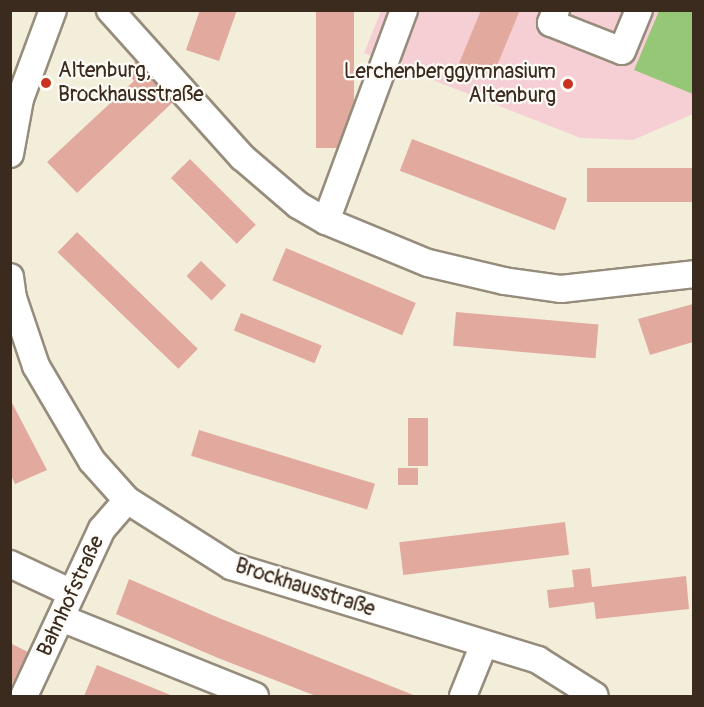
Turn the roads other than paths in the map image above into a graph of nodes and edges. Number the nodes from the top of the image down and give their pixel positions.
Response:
1 (53, 10) edge
2 (110, 10) edge
3 (404, 10) edge
4 (556, 10) edge
5 (639, 10) edge
6 (10, 154) edge
7 (326, 221) junction
8 (693, 274) edge
9 (10, 277) edge
10 (127, 500) junction
11 (10, 564) edge
12 (72, 593) junction
13 (61, 618) junction
14 (484, 644) junction
15 (24, 696) edge
16 (255, 696) edge
17 (463, 696) edge
18 (595, 696) edge

1 - 6 street
2 - 7 street
3 - 7 street
4 - 5 street
7 - 8 street
9 - 10 street, Brockhausstraße
10 - 12 street, Bahnhofstraße
10 - 14 street, Brockhausstraße
11 - 12 street
12 - 13 street, Bahnhofstraße
13 - 15 street, Bahnhofstraße
13 - 16 street
14 - 17 street
14 - 18 street, Brockhausstraße

